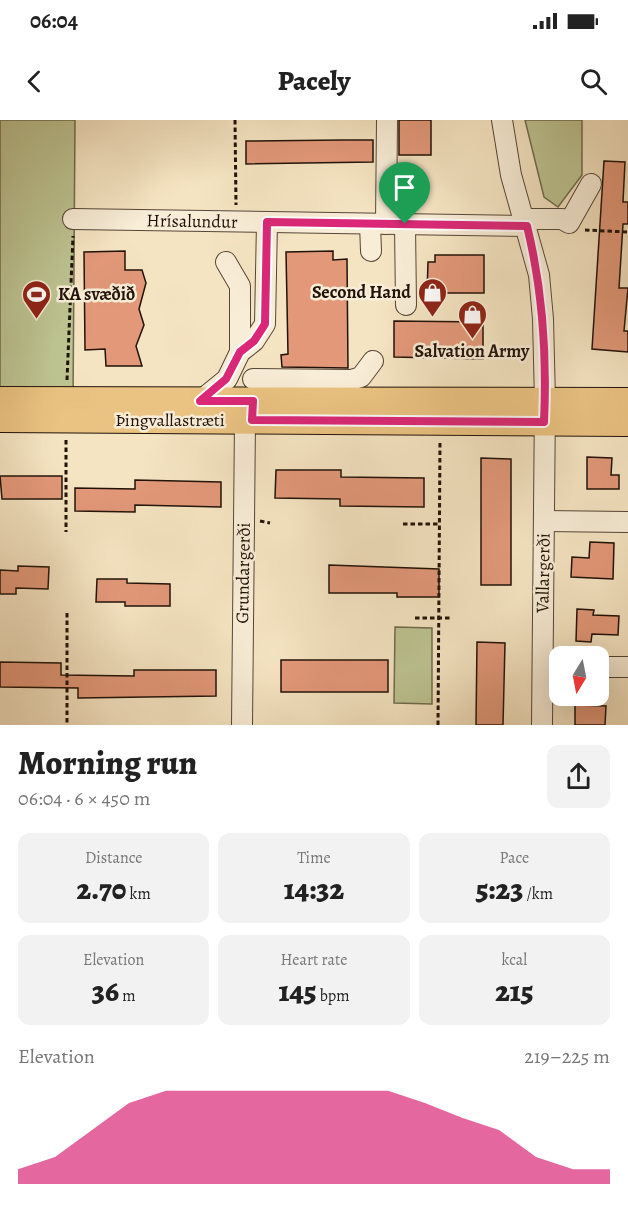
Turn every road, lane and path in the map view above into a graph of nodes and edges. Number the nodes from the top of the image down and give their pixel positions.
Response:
1 (235, 120) edge
2 (387, 120) edge
3 (502, 120) edge
4 (591, 184) dead end
5 (73, 219) joint
6 (236, 222) junction
7 (267, 222) junction
8 (526, 223) junction
9 (387, 224) junction
10 (576, 227) junction
11 (628, 232) edge
12 (371, 251) dead end
13 (226, 262) dead end
14 (240, 286) junction
15 (266, 286) junction
16 (406, 305) dead end
17 (240, 324) junction
18 (265, 324) junction
19 (247, 346) junction
20 (374, 361) dead end
21 (67, 379) dead end
22 (0, 400) edge
23 (200, 401) junction
24 (628, 401) edge
25 (251, 405) junction
26 (545, 412) junction
27 (0, 419) edge
28 (628, 423) edge
29 (440, 436) dead end
30 (66, 447) dead end
31 (544, 521) junction
32 (628, 522) edge
33 (403, 524) dead end
34 (440, 524) junction
35 (66, 532) dead end
36 (67, 613) dead end
37 (415, 618) dead end
38 (439, 618) junction
39 (450, 618) dead end
40 (550, 646) edge
41 (609, 667) edge
42 (628, 667) edge
43 (549, 680) edge
44 (67, 725) edge
45 (242, 725) edge
46 (438, 725) edge
47 (542, 725) edge

1 - 6 path
2 - 9 street
3 - 8 street, Vallargerði
4 - 10 street
5 - 6 street, Hrísalundur
5 - 21 path
6 - 7 street, Hrísalundur
7 - 9 street, Hrísalundur
7 - 15 street
8 - 9 street, Hrísalundur
8 - 10 street, Hrísalundur
8 - 26 street, Vallargerði
9 - 12 street
9 - 16 street
10 - 11 path
13 - 14 street
14 - 15 street
14 - 17 street, Grundargerði
15 - 18 street
17 - 18 street
17 - 19 street, Grundargerði
18 - 19 street
19 - 23 street
19 - 25 street, Grundargerði
20 - 25 street
22 - 23 main road, Þingvallastræti
23 - 25 main road, Þingvallastræti
24 - 26 main road, Þingvallastræti
25 - 26 main road, Þingvallastræti
25 - 27 main road, Þingvallastræti
25 - 45 street, Grundargerði
26 - 28 main road, Þingvallastræti
26 - 31 street, Vallargerði
29 - 34 path
30 - 35 path
31 - 32 street
31 - 40 street, Vallargerði
33 - 34 path
34 - 38 path
36 - 44 path
37 - 38 path
38 - 39 path
38 - 46 path
41 - 42 street
43 - 47 street, Vallargerði

